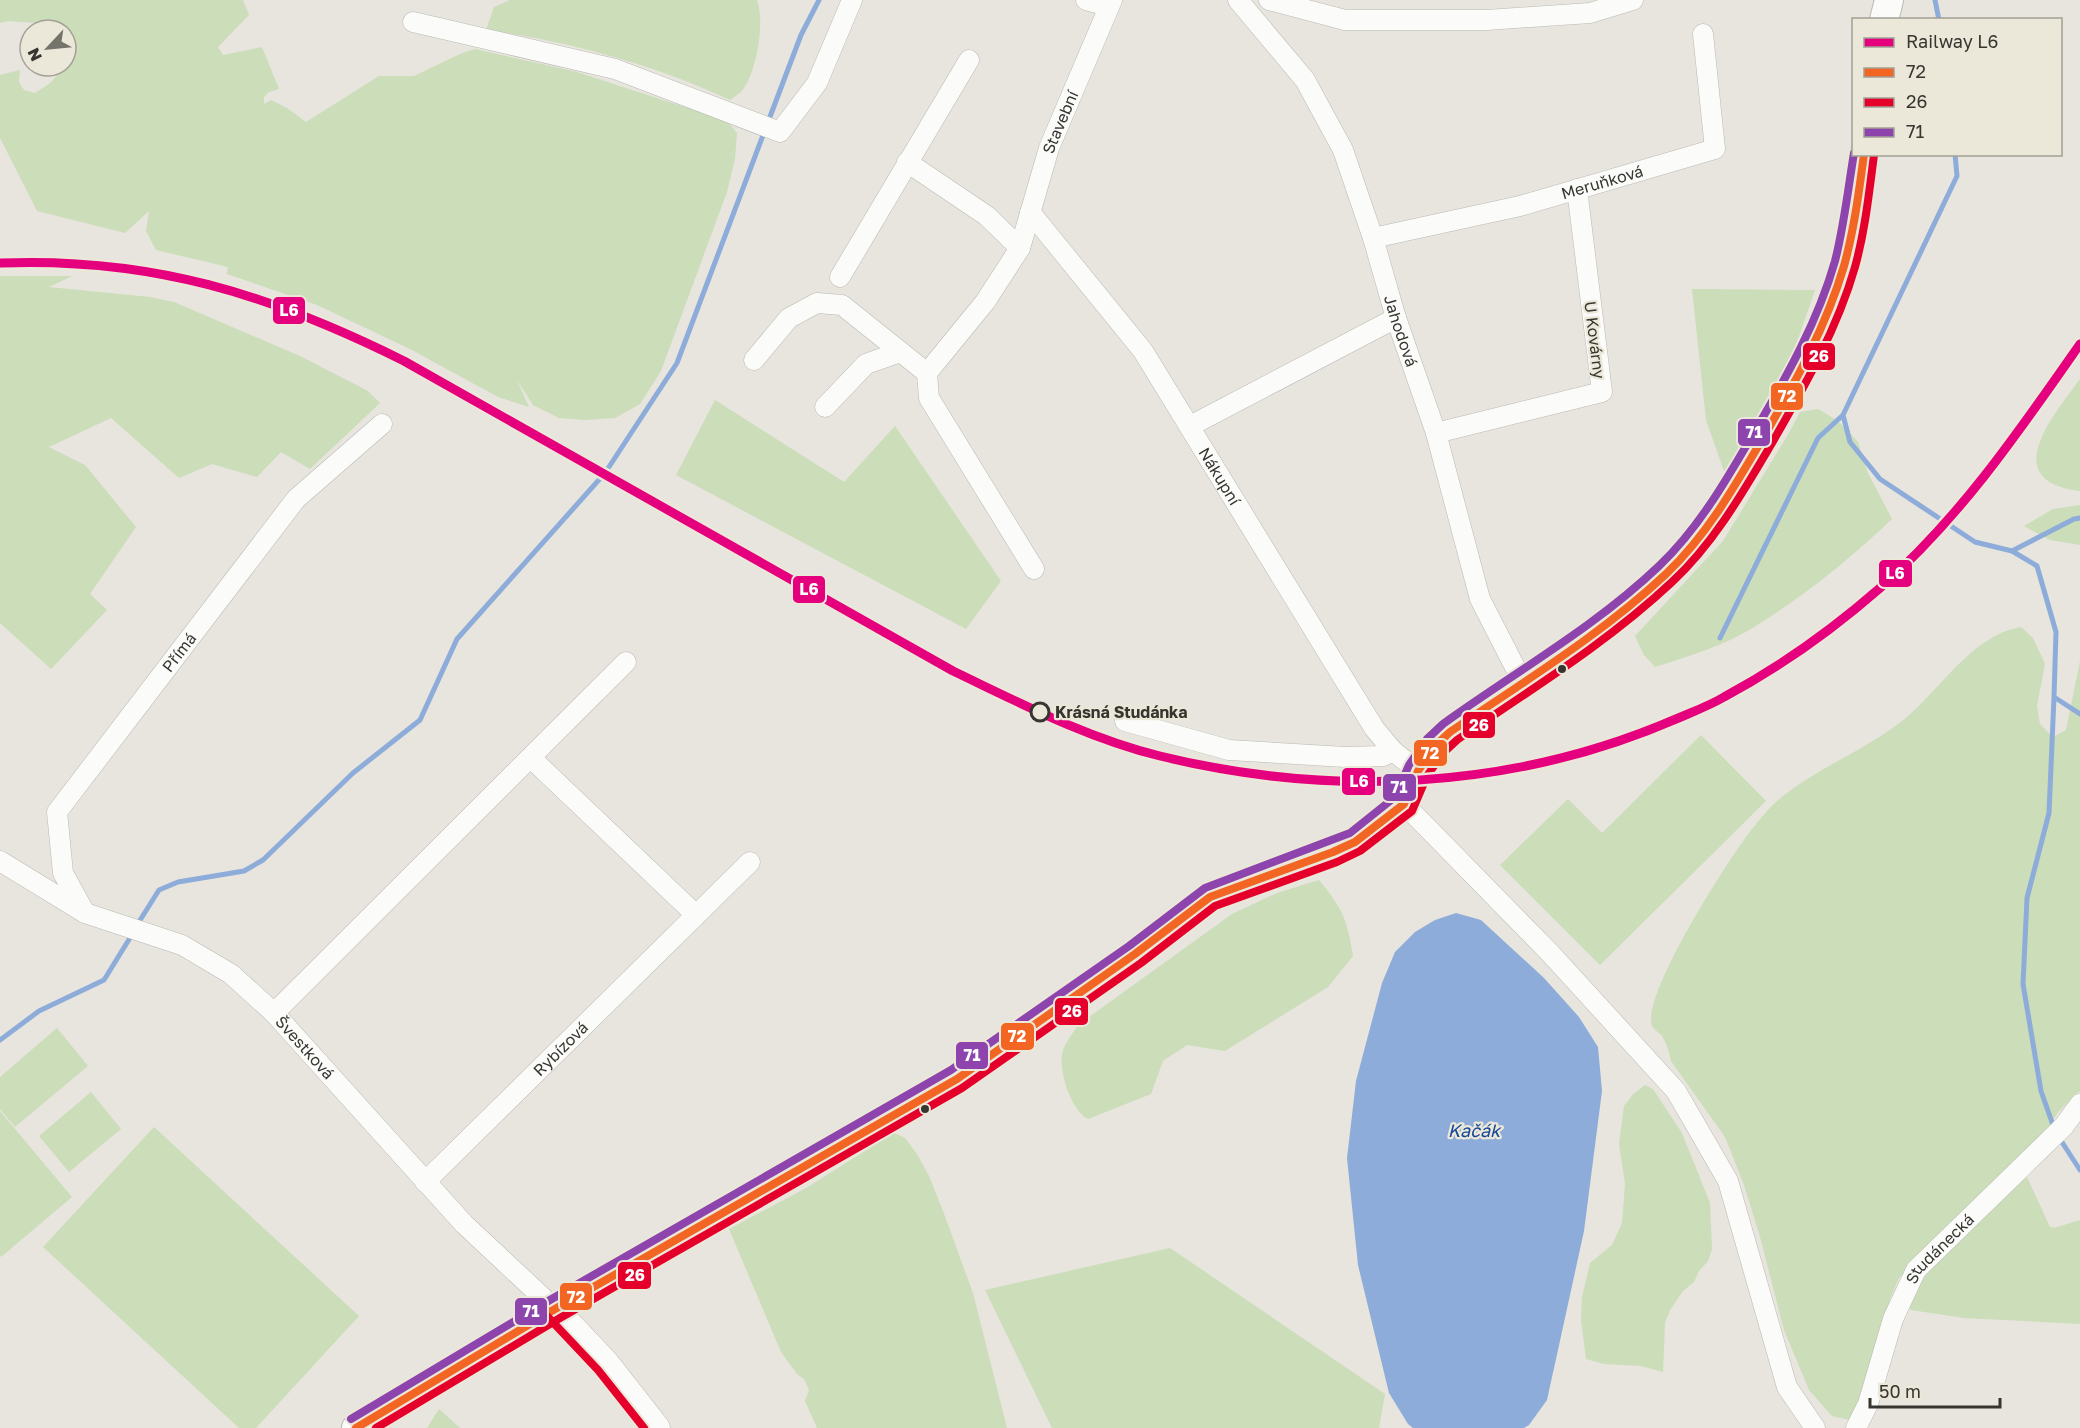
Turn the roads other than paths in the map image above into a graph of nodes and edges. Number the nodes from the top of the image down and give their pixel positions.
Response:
1 (852, 0) edge
2 (1086, 0) edge
3 (1238, 0) edge
4 (1269, 0) edge
5 (1633, 0) edge
6 (1889, 0) edge
7 (1111, 3) edge
8 (1884, 18) edge
9 (413, 22) dead end
10 (1703, 34) dead end
11 (969, 60) dead end
12 (1864, 156) edge
13 (907, 162) junction
14 (1576, 189) junction
15 (1030, 212) junction
16 (1373, 238) junction
17 (1020, 248) junction
18 (840, 277) dead end
19 (1396, 318) junction
20 (900, 352) junction
21 (754, 360) dead end
22 (927, 373) junction
23 (825, 407) dead end
24 (382, 424) dead end
25 (1190, 426) junction
26 (1436, 433) junction
27 (1034, 569) dead end
28 (626, 662) dead end
29 (1522, 681) junction
30 (1125, 721) dead end
31 (1393, 751) junction
32 (531, 758) junction
33 (1418, 771) junction
34 (1404, 804) junction
35 (0, 861) edge
36 (750, 862) dead end
37 (85, 913) junction
38 (696, 915) junction
39 (274, 1013) junction
40 (2080, 1104) edge
41 (425, 1182) junction
42 (555, 1309) junction
43 (356, 1428) edge
44 (657, 1428) edge
45 (1815, 1428) edge
46 (1856, 1428) edge

1 - 9 street
2 - 7 street
3 - 16 street, Jahodová
4 - 5 street
6 - 8 main road
7 - 15 street, Stavební
10 - 14 street, Meruňková
11 - 13 street
12 - 29 main road
13 - 17 street
13 - 18 street
14 - 16 street, Meruňková
14 - 26 street, U Kovárny
15 - 17 street, Stavební
15 - 25 street, Nákupní
16 - 19 street, Jahodová
17 - 22 street, Stavební
19 - 25 street
19 - 26 street, Jahodová
20 - 21 street
20 - 22 street
20 - 23 street
22 - 27 street
24 - 37 street, Přímá
25 - 31 street, Nákupní
26 - 29 street, Jahodová
28 - 32 street
29 - 33 main road
30 - 31 street
31 - 33 street, Nákupní
32 - 38 street
32 - 39 street
33 - 34 main road
34 - 42 main road
34 - 45 street
35 - 37 street, Švestková
36 - 38 street, Rybízová
37 - 39 street, Švestková
38 - 41 street, Rybízová
39 - 41 street, Švestková
40 - 46 street, Studánecká
41 - 42 street, Švestková
42 - 43 main road
42 - 44 street

